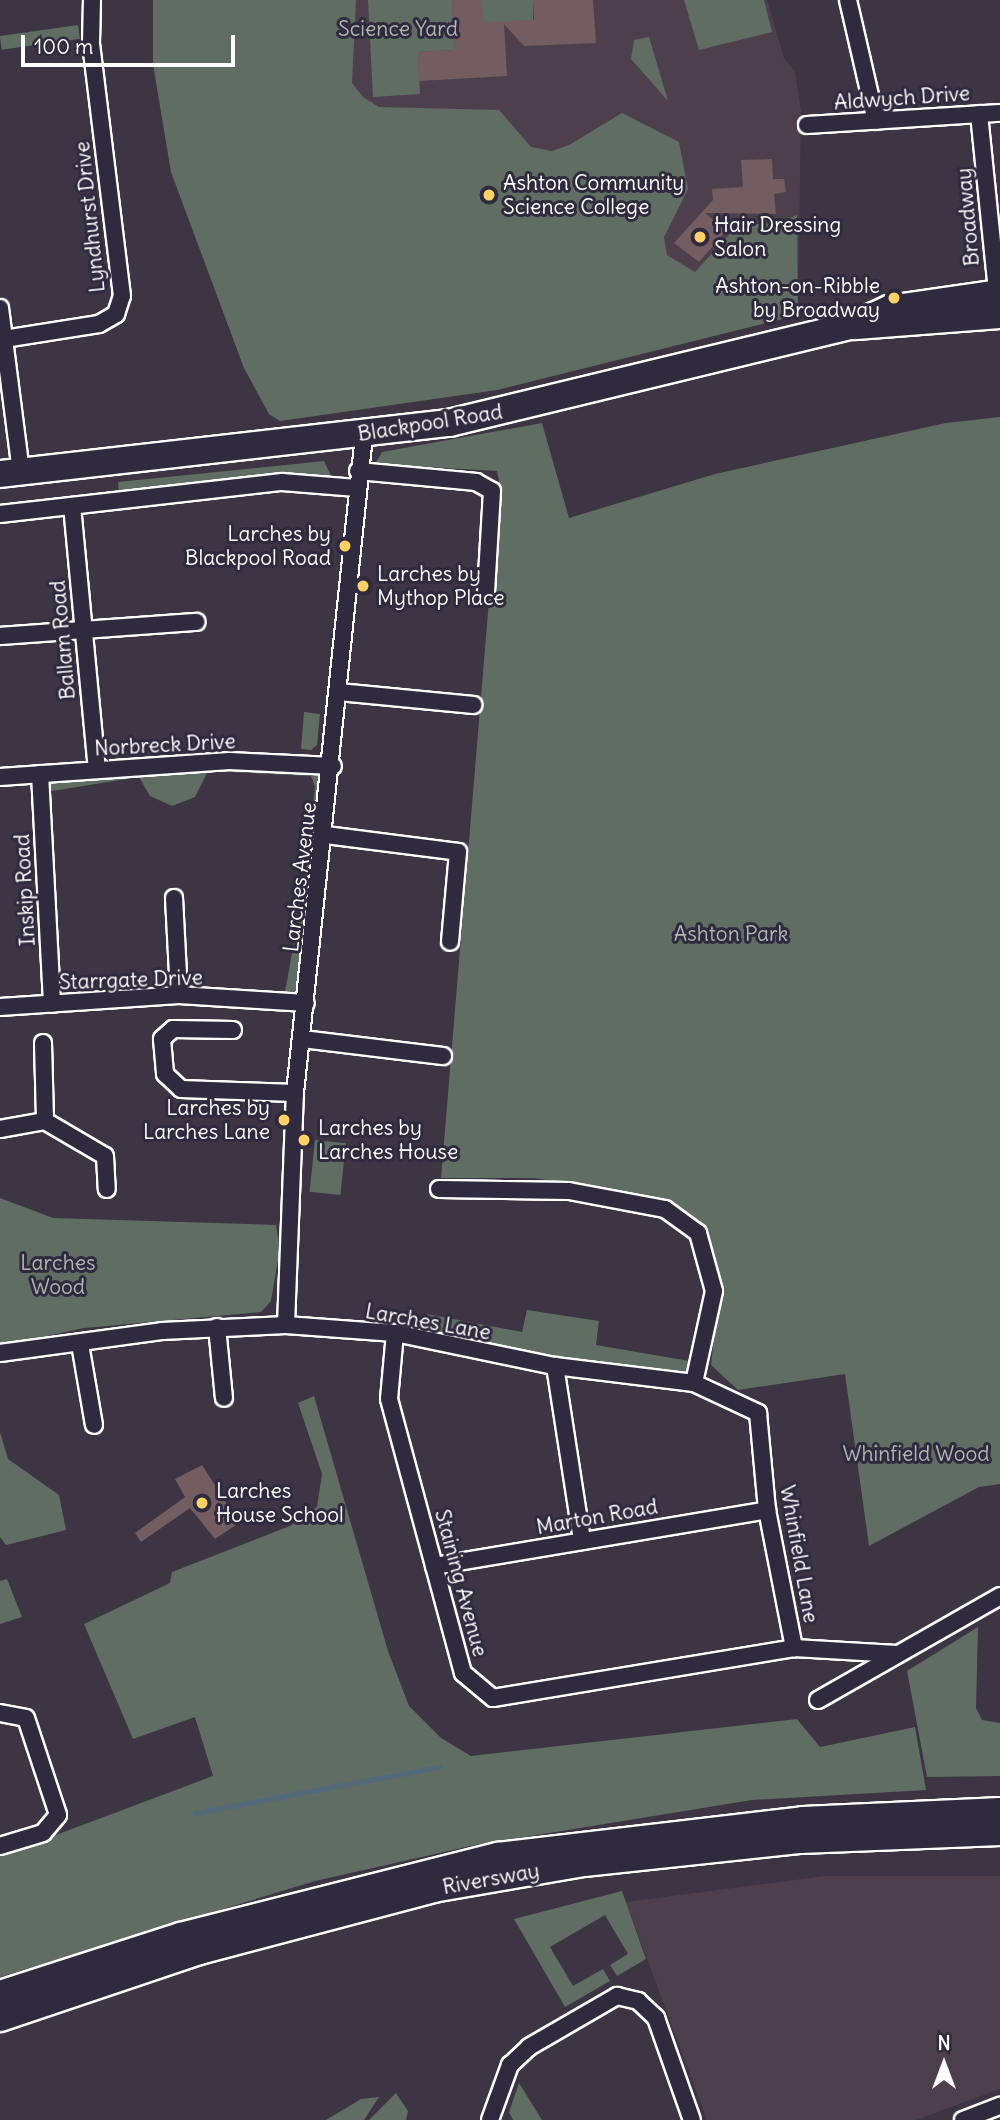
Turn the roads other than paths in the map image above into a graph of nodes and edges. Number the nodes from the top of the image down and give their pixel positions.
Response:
1 (92, 0) edge
2 (848, 0) edge
3 (1000, 113) edge
4 (979, 114) junction
5 (876, 121) junction
6 (807, 125) dead end
7 (999, 304) edge
8 (0, 307) edge
9 (5, 339) junction
10 (364, 435) junction
11 (358, 471) junction
12 (10, 473) edge
13 (356, 488) junction
14 (72, 506) junction
15 (0, 514) edge
16 (486, 593) dead end
17 (197, 622) dead end
18 (82, 629) junction
19 (0, 636) edge
20 (339, 692) junction
21 (473, 705) dead end
22 (333, 766) junction
23 (97, 770) junction
24 (40, 774) junction
25 (0, 777) edge
26 (326, 835) junction
27 (174, 898) dead end
28 (450, 942) dead end
29 (178, 995) junction
30 (210, 997) junction
31 (306, 1003) junction
32 (52, 1004) junction
33 (0, 1007) edge
34 (209, 1029) junction
35 (233, 1030) dead end
36 (302, 1039) junction
37 (43, 1043) dead end
38 (443, 1056) dead end
39 (295, 1093) junction
40 (45, 1121) junction
41 (0, 1129) edge
42 (107, 1189) dead end
43 (439, 1189) dead end
44 (286, 1325) junction
45 (217, 1327) junction
46 (396, 1333) junction
47 (80, 1345) junction
48 (0, 1353) edge
49 (555, 1366) junction
50 (694, 1383) junction
51 (224, 1398) dead end
52 (758, 1413) joint
53 (94, 1425) dead end
54 (767, 1510) junction
55 (582, 1541) junction
56 (434, 1566) junction
57 (1000, 1595) edge
58 (794, 1648) junction
59 (897, 1654) junction
60 (818, 1700) dead end
61 (0, 1713) edge
62 (1000, 1811) edge
63 (1000, 1832) edge
64 (0, 1846) edge
65 (0, 1994) edge
66 (0, 2018) edge
67 (1000, 2106) edge
68 (491, 2120) edge
69 (692, 2120) edge
70 (963, 2120) edge

1 - 9 street, Lyndhurst Drive
2 - 5 street
3 - 4 street, Aldwych Drive
4 - 5 street, Aldwych Drive
4 - 7 street, Broadway
5 - 6 street, Aldwych Drive
7 - 10 highway, Blackpool Road
8 - 9 street
9 - 12 street
10 - 11 street, Larches Avenue
10 - 12 highway, Blackpool Road
11 - 13 street, Larches Avenue
11 - 16 street
13 - 14 street
13 - 20 street, Larches Avenue
14 - 15 street
14 - 18 street, Ballam Road
17 - 18 street
18 - 19 street
18 - 23 street, Ballam Road
20 - 21 street
20 - 22 street, Larches Avenue
22 - 23 street, Norbreck Drive
22 - 26 street, Larches Avenue
23 - 24 street, Norbreck Drive
24 - 25 street, Norbreck Drive
24 - 32 street, Inskip Road
26 - 28 street
26 - 31 street, Larches Avenue
27 - 29 street
29 - 30 street, Starrgate Drive
29 - 32 street, Starrgate Drive
30 - 31 street, Starrgate Drive
30 - 34 street
31 - 36 street, Larches Avenue
32 - 33 street, Starrgate Drive
34 - 35 street
34 - 39 street
36 - 38 street
36 - 39 street, Larches Avenue
37 - 40 street
39 - 44 street, Larches Avenue
40 - 41 street
40 - 42 street
43 - 50 street
44 - 45 street, Larches Lane
44 - 46 street, Larches Lane
45 - 47 street, Larches Lane
45 - 51 street
46 - 49 street, Larches Lane
46 - 56 street, Staining Avenue
47 - 48 street, Larches Lane
47 - 53 street
49 - 50 street, Larches Lane
49 - 55 street
50 - 52 street, Larches Lane
52 - 54 street, Whinfield Lane
54 - 55 street, Marton Road
54 - 58 street, Whinfield Lane
55 - 56 street, Marton Road
56 - 58 street, Staining Avenue
57 - 59 street
58 - 59 street, Whinfield Lane
59 - 60 street
61 - 64 street
62 - 65 highway, Riversway
63 - 66 highway, Riversway
67 - 70 street
68 - 69 street

